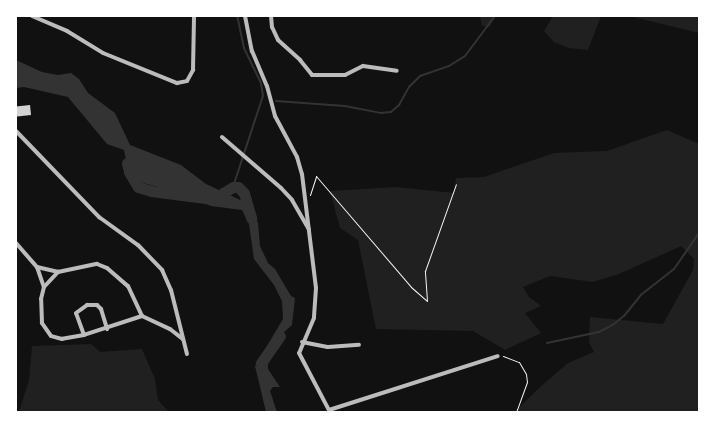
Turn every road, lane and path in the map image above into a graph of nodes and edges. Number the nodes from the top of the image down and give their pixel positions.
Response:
1 (32, 16) edge
2 (194, 16) edge
3 (245, 16) edge
4 (271, 16) edge
5 (397, 71) dead end
6 (16, 131) edge
7 (222, 137) dead end
8 (456, 184) dead end
9 (306, 200) junction
10 (311, 233) junction
11 (16, 243) edge
12 (38, 267) junction
13 (58, 272) junction
14 (44, 287) junction
15 (142, 316) junction
16 (107, 329) junction
17 (84, 335) junction
18 (183, 339) junction
19 (302, 342) junction
20 (359, 345) dead end
21 (187, 354) dead end
22 (498, 356) joint
23 (329, 411) edge
24 (516, 412) edge

1 - 2 street
3 - 9 street
4 - 5 street
6 - 18 street
7 - 10 street
8 - 9 path
9 - 10 street
10 - 19 street
11 - 12 street
12 - 13 street
12 - 14 street
13 - 14 street
13 - 15 street
14 - 17 street
15 - 16 street
15 - 18 street
16 - 17 street
16 - 17 street
18 - 21 street
19 - 20 street
19 - 23 street
22 - 23 street
22 - 24 path

